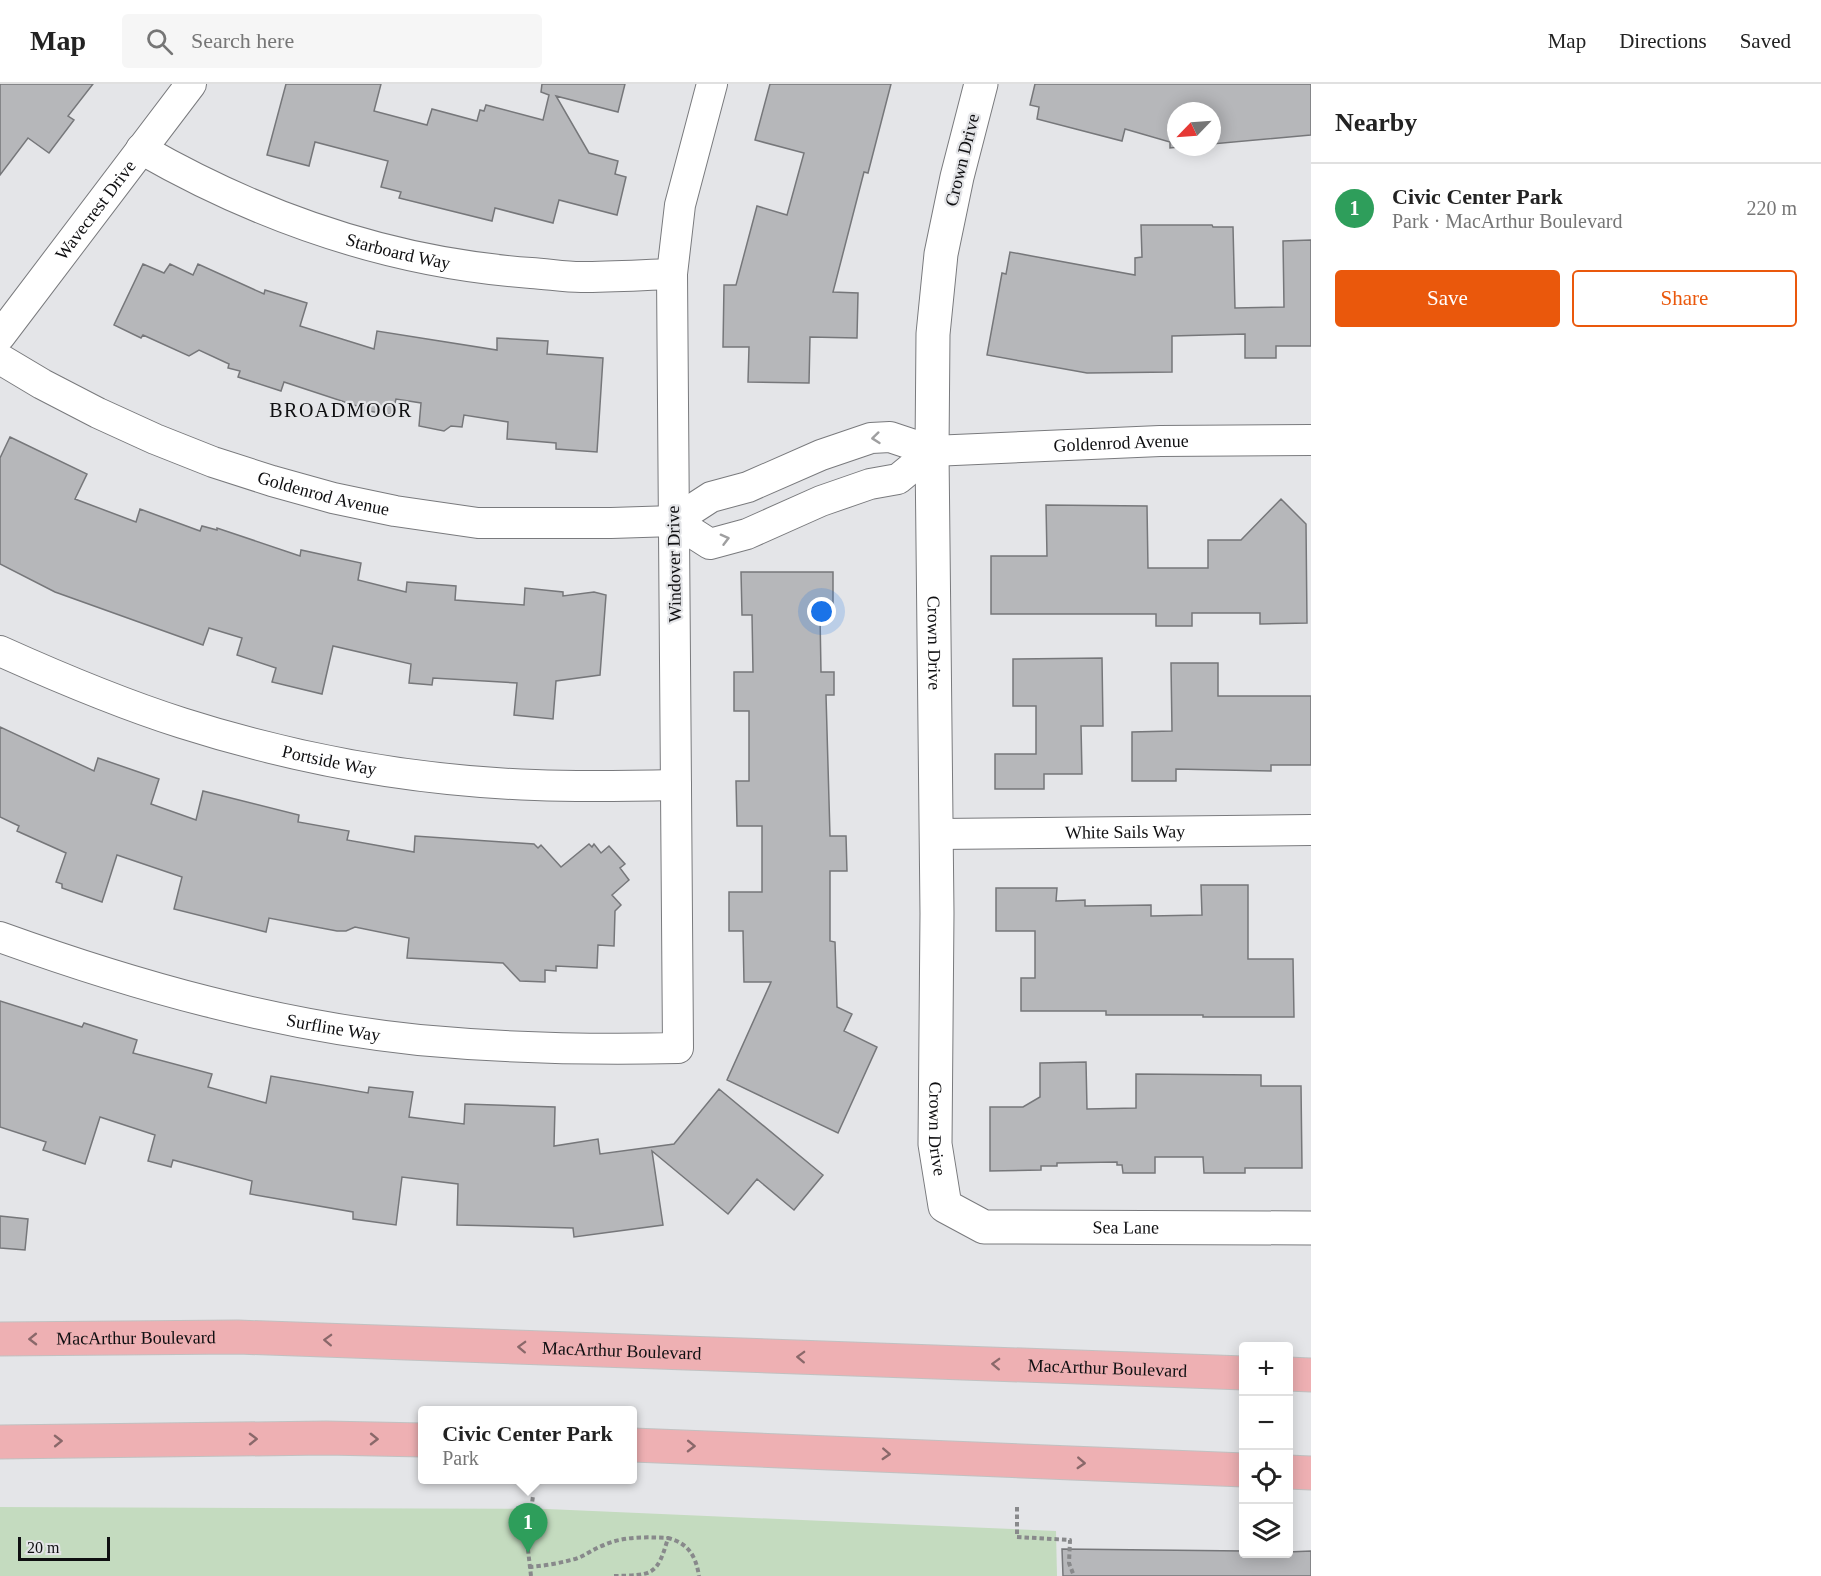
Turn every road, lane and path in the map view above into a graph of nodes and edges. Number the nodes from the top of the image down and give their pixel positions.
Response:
1 (191, 84) edge
2 (711, 84) edge
3 (981, 84) edge
4 (141, 149) junction
5 (672, 274) junction
6 (0, 336) edge
7 (0, 359) edge
8 (1311, 440) edge
9 (932, 451) junction
10 (674, 521) junction
11 (0, 651) edge
12 (676, 785) junction
13 (1311, 830) edge
14 (937, 834) junction
15 (0, 937) edge
16 (678, 1048) joint
17 (945, 1206) joint
18 (1311, 1228) edge
19 (0, 1339) edge
20 (1239, 1372) edge
21 (1293, 1374) edge
22 (1311, 1375) edge
23 (418, 1440) edge
24 (0, 1442) edge
25 (637, 1445) edge
26 (1239, 1470) edge
27 (1293, 1472) edge
28 (1311, 1473) edge
29 (533, 1496) dead end
30 (1017, 1508) dead end
31 (668, 1538) junction
32 (529, 1568) junction
33 (531, 1576) edge
34 (614, 1576) edge
35 (699, 1576) edge
36 (1074, 1576) edge

1 - 4 street, Wavecrest Drive
2 - 5 street, Windover Drive
3 - 9 street, Crown Drive
4 - 5 street, Starboard Way
4 - 6 street, Wavecrest Drive
5 - 10 street, Windover Drive
7 - 10 street, Goldenrod Avenue
8 - 9 street, Goldenrod Avenue
9 -> 10 street, Goldenrod Avenue
10 -> 9 street
9 - 14 street, Crown Drive
10 - 12 street, Windover Drive
11 - 12 street, Portside Way
12 - 16 street, Windover Drive
13 - 14 street, White Sails Way
14 - 17 street, Crown Drive
15 - 16 street, Surfline Way
17 - 18 street, Sea Lane
20 -> 19 main road, MacArthur Boulevard
21 - 22 main road
24 -> 23 main road
25 -> 26 main road
27 - 28 main road
29 - 32 path
30 - 36 path
31 - 32 path
31 - 34 path
31 - 35 path
32 - 33 path

